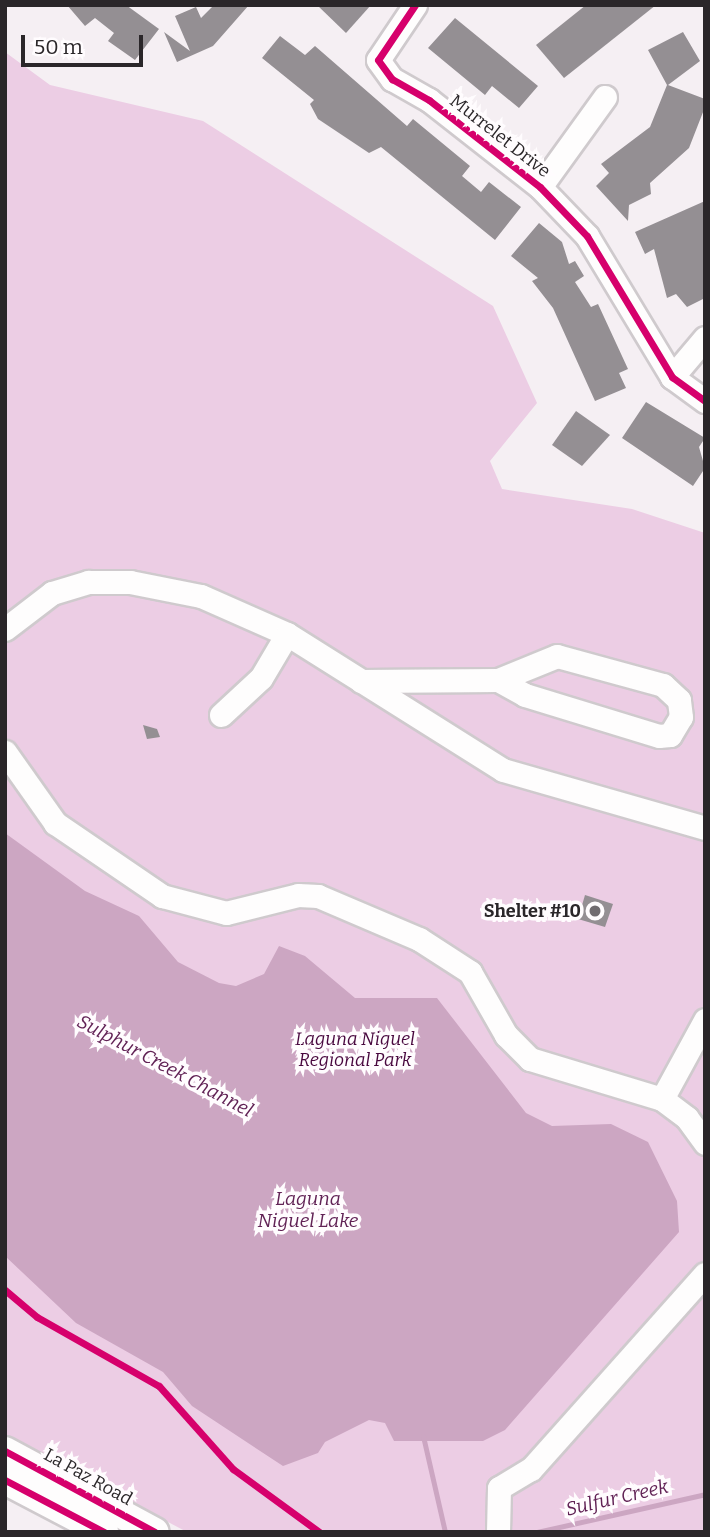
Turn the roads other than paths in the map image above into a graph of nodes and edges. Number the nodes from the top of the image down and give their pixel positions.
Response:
1 (415, 5) edge
2 (605, 97) dead end
3 (540, 187) junction
4 (705, 338) edge
5 (672, 377) junction
6 (705, 401) edge
7 (5, 629) edge
8 (287, 634) junction
9 (498, 680) junction
10 (361, 681) junction
11 (221, 715) dead end
12 (5, 752) edge
13 (705, 828) edge
14 (705, 1020) edge
15 (662, 1099) junction
16 (705, 1143) edge
17 (705, 1274) edge
18 (5, 1451) edge
19 (5, 1480) edge
20 (104, 1532) edge
21 (155, 1532) edge
22 (498, 1532) edge

1 - 3 street, Murrelet Drive
2 - 3 street
3 - 5 street, Murrelet Drive
4 - 5 street
5 - 6 street, Murrelet Drive
7 - 8 street
8 - 10 street
8 - 11 street
9 - 9 street
9 - 10 street
10 - 13 street
12 - 15 street
14 - 15 street
15 - 16 street
17 - 22 street
18 - 21 main road, La Paz Road
19 - 20 main road

